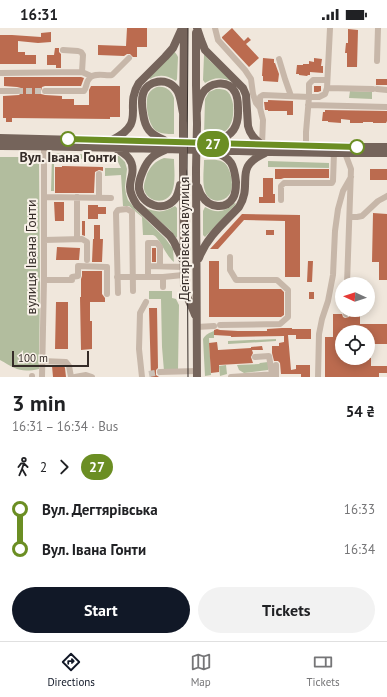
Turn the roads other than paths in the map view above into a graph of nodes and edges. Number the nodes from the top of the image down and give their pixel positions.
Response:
1 (183, 28) edge
2 (196, 28) edge
3 (215, 28) edge
4 (330, 28) edge
5 (378, 28) edge
6 (62, 50) dead end
7 (129, 58) dead end
8 (279, 59) dead end
9 (377, 61) dead end
10 (82, 72) junction
11 (0, 73) edge
12 (91, 76) junction
13 (324, 80) dead end
14 (327, 88) junction
15 (387, 90) edge
16 (0, 91) edge
17 (17, 91) tunnel mouth
18 (45, 91) tunnel mouth
19 (292, 96) junction
20 (309, 97) junction
21 (308, 105) junction
22 (387, 107) edge
23 (260, 108) junction
24 (197, 111) junction
25 (183, 112) junction
26 (0, 138) edge
27 (50, 139) junction
28 (112, 144) junction
29 (262, 145) junction
30 (0, 146) edge
31 (44, 146) junction
32 (169, 146) junction
33 (306, 146) junction
34 (209, 147) junction
35 (387, 147) edge
36 (267, 152) junction
37 (334, 153) junction
38 (345, 153) junction
39 (387, 154) edge
40 (183, 168) junction
41 (99, 174) dead end
42 (351, 177) junction
43 (196, 181) junction
44 (387, 196) edge
45 (44, 197) junction
46 (77, 197) junction
47 (100, 198) junction
48 (111, 198) dead end
49 (281, 200) dead end
50 (350, 217) junction
51 (77, 239) junction
52 (44, 240) junction
53 (148, 255) junction
54 (160, 255) junction
55 (230, 257) dead end
56 (87, 260) dead end
57 (197, 262) junction
58 (148, 266) junction
59 (160, 266) junction
60 (184, 268) junction
61 (117, 277) junction
62 (133, 277) junction
63 (148, 277) junction
64 (163, 277) junction
65 (348, 277) edge
66 (44, 280) junction
67 (163, 287) dead end
68 (133, 291) dead end
69 (118, 293) dead end
70 (107, 294) dead end
71 (146, 302) dead end
72 (197, 325) junction
73 (255, 357) dead end
74 (42, 361) junction
75 (276, 365) dead end
76 (160, 372) tunnel mouth
77 (149, 374) dead end
78 (197, 374) edge
79 (275, 375) edge
80 (142, 376) edge
81 (42, 377) edge
82 (71, 377) edge
83 (75, 377) edge
84 (92, 377) edge
85 (231, 377) edge
86 (318, 377) edge

1 - 25 main road, Дегтярівська вулиця
1 - 28 main road
2 - 24 main road, Дегтярівська вулиця
2 - 29 main road
3 - 23 street
4 - 14 street
5 - 9 street
6 - 10 street
7 - 12 street
8 - 19 street
10 - 11 street
10 - 12 street
12 - 18 street
13 - 20 street
14 - 15 street
14 - 20 street
16 - 17 street
19 - 20 street
19 - 23 street
20 - 21 street
21 - 22 street
21 - 33 street
23 - 29 street
24 - 34 main road
24 - 43 main road, Дегтярівська вулиця, bridge
25 - 32 main road
25 - 40 main road, Дегтярівська вулиця, bridge
26 - 27 main road
27 - 28 main road
27 - 31 street
28 - 31 main road
28 - 32 main road
28 - 60 main road
29 - 33 main road
29 - 34 main road
30 - 31 main road
31 - 45 street, вулиця Івана Гонти
32 - 34 main road
32 - 40 main road
33 - 35 main road
34 - 36 main road
34 - 43 main road
36 - 37 main road
36 - 57 main road
37 - 38 main road
37 - 49 street
38 - 39 main road
38 - 42 street
40 - 60 main road, Дегтярівська вулиця
41 - 47 street
42 - 50 street
42 - 86 street
43 - 57 main road, Дегтярівська вулиця
44 - 50 street
45 - 46 street
45 - 52 street, вулиця Івана Гонти
46 - 47 street
46 - 51 street
47 - 48 street
50 - 65 street
51 - 52 street
51 - 56 street
52 - 66 street, вулиця Івана Гонти
53 - 54 street
53 - 54 street
53 - 58 street
54 - 59 street
55 - 72 street
57 - 72 main road, Дегтярівська вулиця
58 - 59 street
58 - 63 street
59 - 60 street
60 - 64 street
60 - 72 main road, Дегтярівська вулиця
61 - 62 street
61 - 62 street
61 - 69 street
62 - 63 street
62 - 68 street
63 - 64 street
64 - 67 street
66 - 70 street
66 - 74 street, вулиця Івана Гонти
71 - 80 street
72 - 78 main road, Дегтярівська вулиця
73 - 79 street
74 - 81 street, вулиця Івана Гонти
74 - 82 street
75 - 79 street
76 - 78 street
77 - 80 street
79 - 85 street
83 - 84 street

